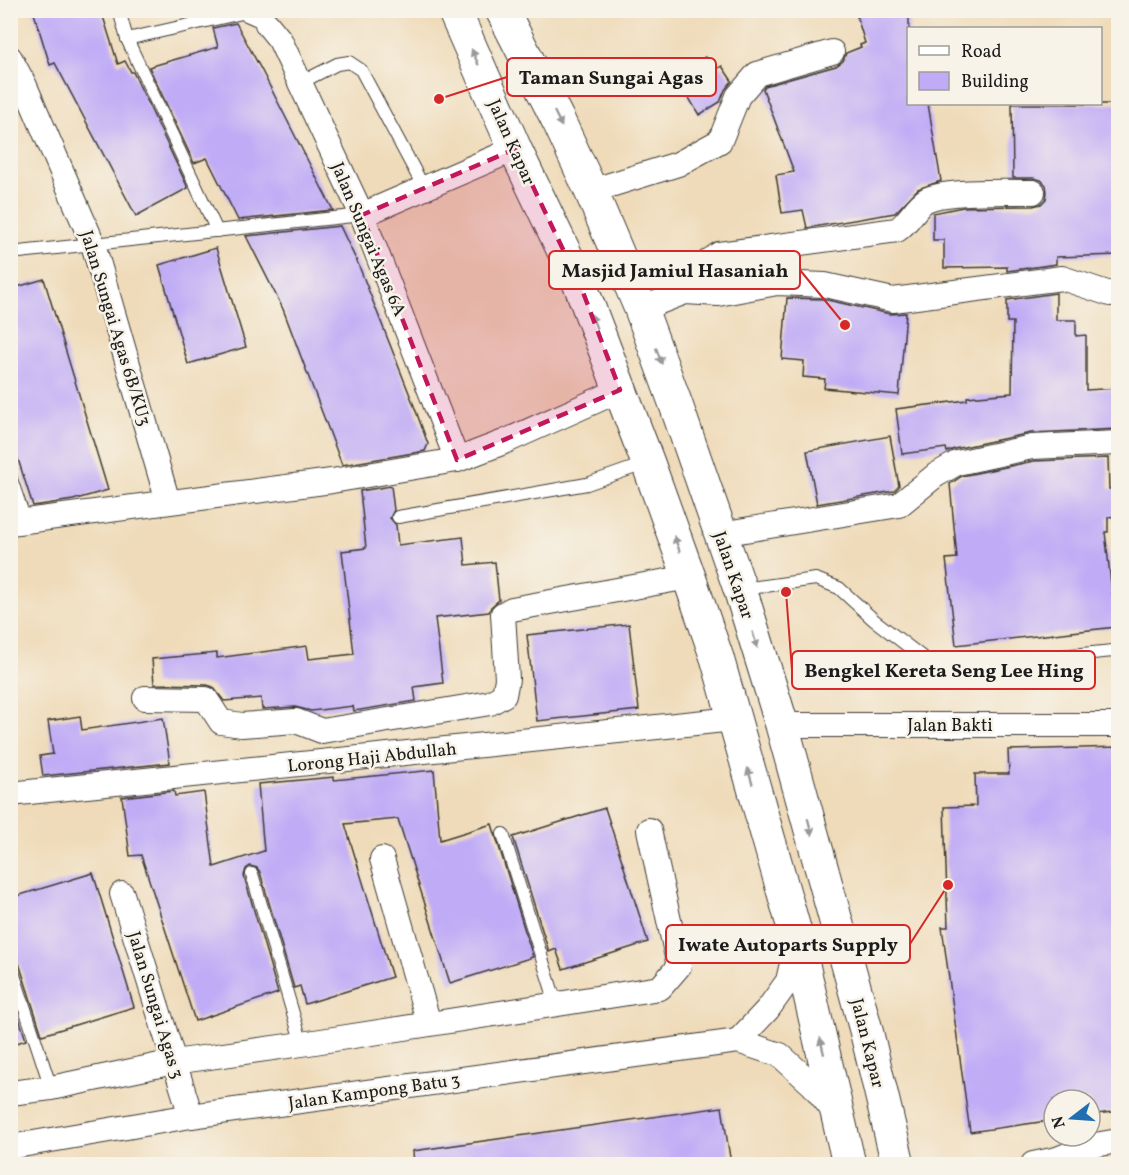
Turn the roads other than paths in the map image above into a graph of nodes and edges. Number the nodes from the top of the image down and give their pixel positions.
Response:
1 (119, 10) edge
2 (454, 10) edge
3 (502, 10) edge
4 (267, 24) joint
5 (127, 39) junction
6 (832, 52) dead end
7 (10, 58) edge
8 (300, 83) junction
9 (515, 149) junction
10 (424, 188) junction
11 (591, 191) junction
12 (1032, 192) dead end
13 (362, 215) junction
14 (217, 231) junction
15 (93, 244) junction
16 (10, 253) edge
17 (685, 292) junction
18 (1110, 294) dead end
19 (641, 309) junction
20 (620, 390) junction
21 (1119, 443) edge
22 (457, 460) junction
23 (648, 463) junction
24 (10, 476) edge
25 (168, 502) junction
26 (398, 517) dead end
27 (18, 522) edge
28 (720, 534) junction
29 (689, 577) junction
30 (740, 589) junction
31 (1113, 651) dead end
32 (145, 698) dead end
33 (734, 719) junction
34 (782, 725) junction
35 (1119, 725) edge
36 (10, 794) edge
37 (649, 830) dead end
38 (503, 834) dead end
39 (382, 859) dead end
40 (252, 874) dead end
41 (122, 894) dead end
42 (797, 939) junction
43 (10, 963) edge
44 (556, 1003) junction
45 (429, 1024) junction
46 (738, 1041) junction
47 (302, 1044) junction
48 (174, 1062) junction
49 (51, 1088) junction
50 (10, 1094) edge
51 (191, 1116) junction
52 (840, 1119) junction
53 (1119, 1141) edge
54 (10, 1147) edge
55 (849, 1164) edge
56 (898, 1164) edge
57 (1034, 1164) edge

1 - 5 lane
9 -> 2 highway, Jalan Kapar
3 -> 11 highway, Jalan Kapar
4 - 5 lane
4 - 8 street, Jalan Sungai Agas 6A
5 - 14 lane
6 - 11 street
7 - 15 street, Jalan Sungai Agas 6B/KU3
8 - 10 lane
8 - 13 street, Jalan Sungai Agas 6A
9 - 10 street
20 -> 9 highway, Jalan Kapar
10 - 13 street
11 - 19 highway, Jalan Kapar
12 - 17 street
13 - 14 lane
13 - 22 street, Jalan Sungai Agas 6A
14 - 15 lane
15 - 16 lane
15 - 25 street, Jalan Sungai Agas 6B/KU3
17 - 18 street
17 - 19 street
19 -> 28 highway, Jalan Kapar
20 - 22 street
20 - 23 highway, Jalan Kapar
21 - 28 street
22 - 25 street
23 - 26 lane
29 -> 23 highway, Jalan Kapar
24 - 27 lane
25 - 27 street
28 - 30 highway, Jalan Kapar
29 - 32 street
29 - 33 highway, Jalan Kapar
30 - 31 lane
30 -> 34 highway, Jalan Kapar
33 - 36 street, Lorong Haji Abdullah
42 -> 33 highway, Jalan Kapar
34 - 35 street, Jalan Bakti
34 -> 56 highway, Jalan Kapar
37 - 44 street
38 - 44 lane
39 - 45 street
40 - 47 lane
41 - 48 street, Jalan Sungai Agas 3
42 - 46 street
52 -> 42 highway, Jalan Kapar
43 - 49 lane
44 - 45 street
45 - 47 street
46 - 51 street, Jalan Kampong Batu 3
46 - 52 street
47 - 48 street
48 - 49 street
48 - 51 street, Jalan Sungai Agas 3
49 - 50 street
51 - 54 street, Jalan Kampong Batu 3
52 - 55 highway, Jalan Kapar
53 - 57 street

